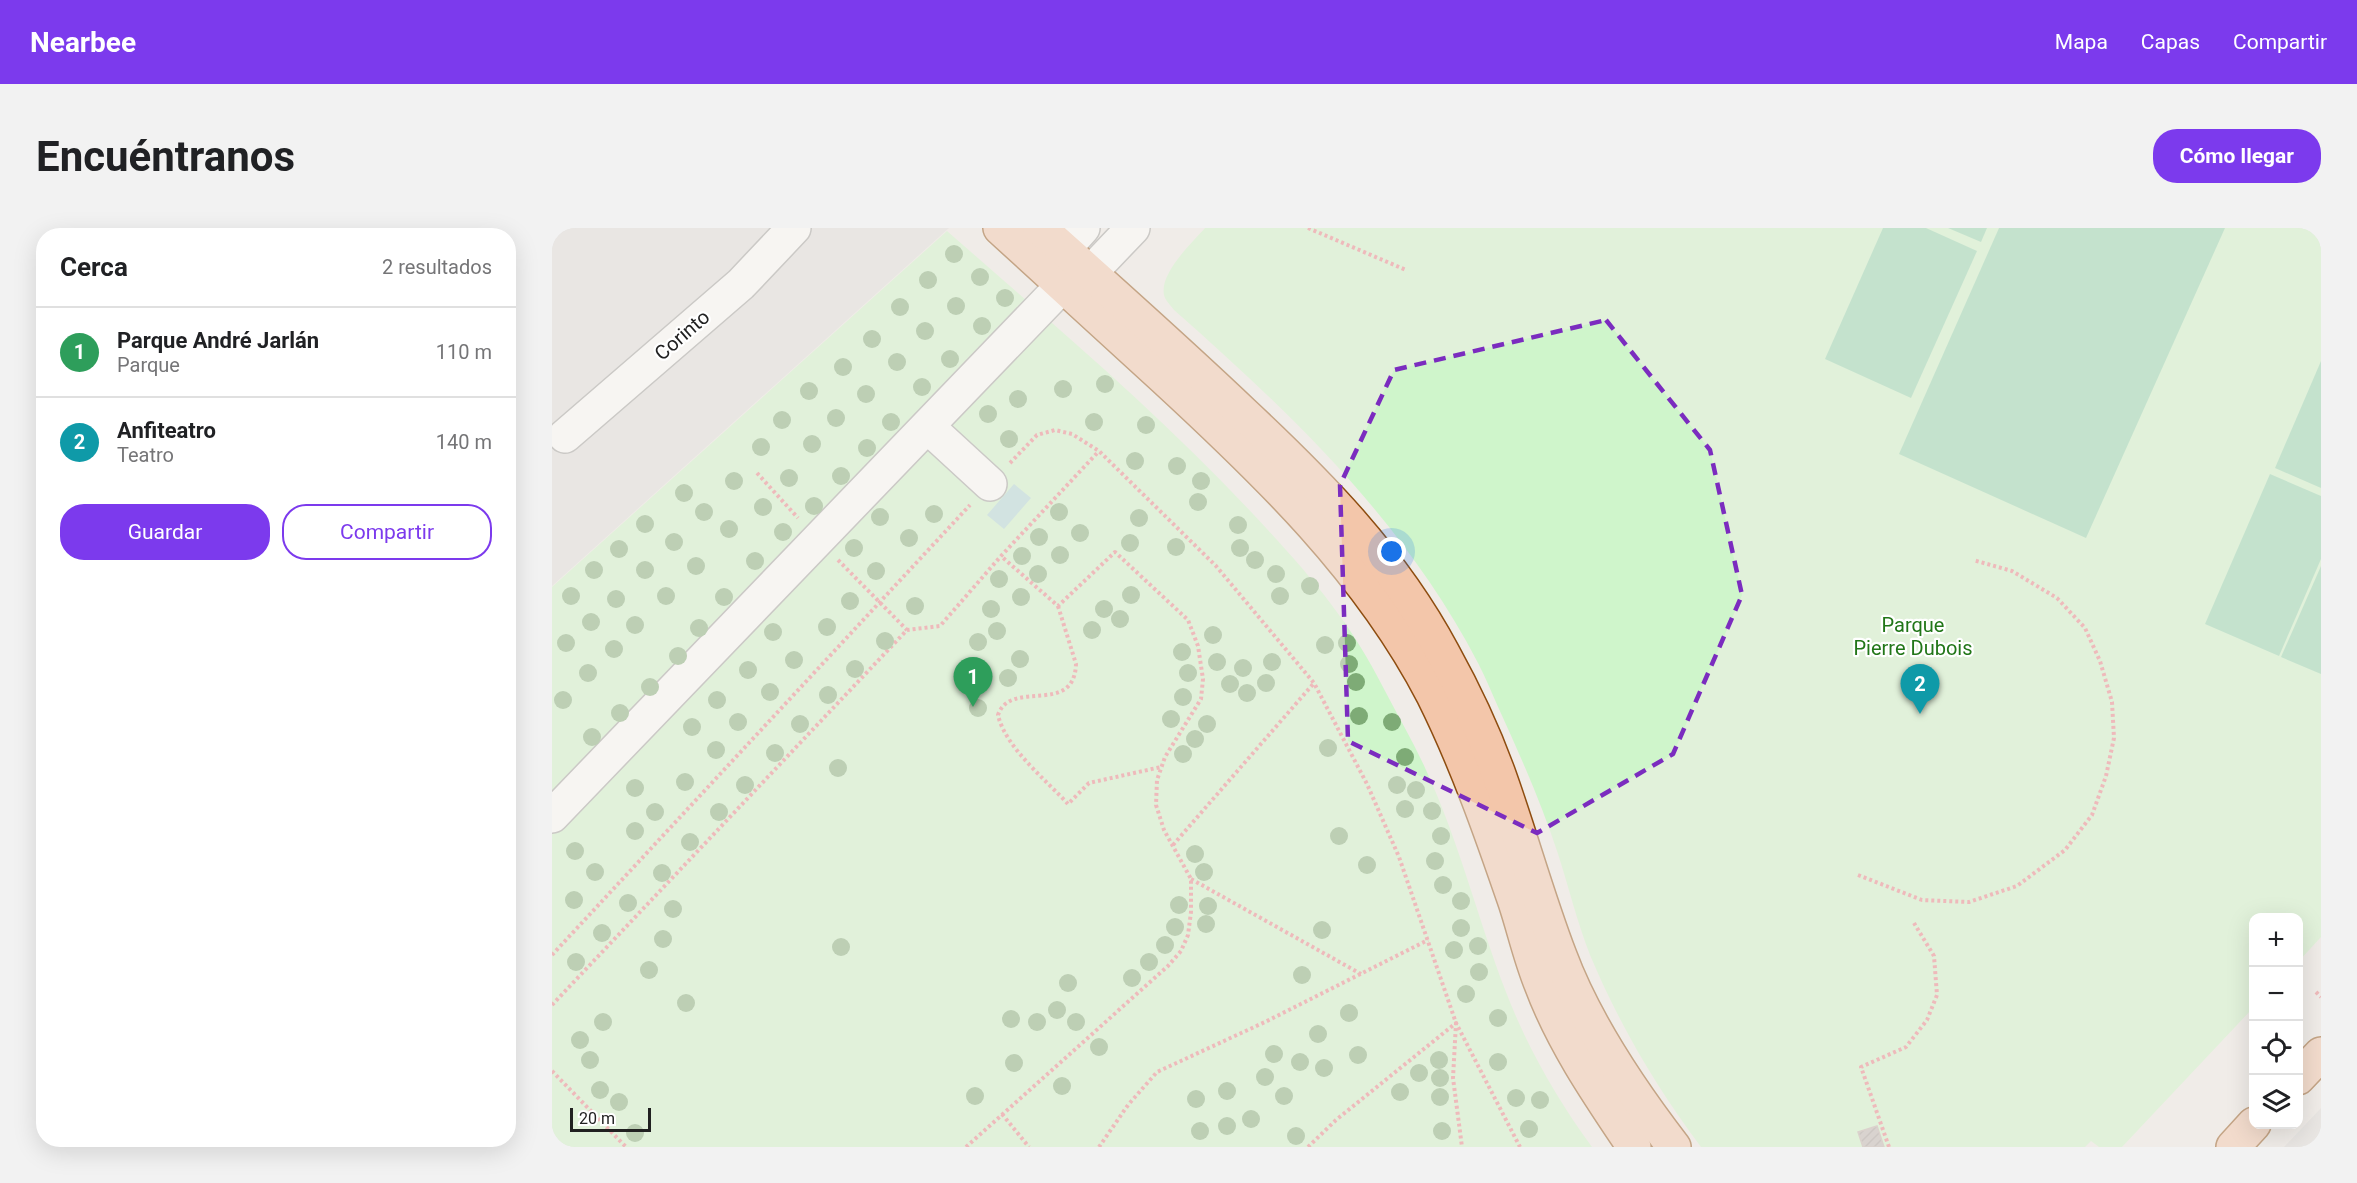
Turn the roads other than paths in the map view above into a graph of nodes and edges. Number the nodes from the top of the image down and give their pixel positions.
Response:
1 (794, 228) edge
2 (1000, 228) edge
3 (1133, 228) edge
4 (1062, 235) edge
5 (1076, 279) junction
6 (928, 427) junction
7 (565, 436) dead end
8 (990, 484) road end
9 (552, 816) edge
10 (2321, 1054) edge
11 (2301, 1075) edge
12 (2250, 1129) edge
13 (1634, 1147) edge
14 (1674, 1147) edge
15 (2233, 1147) edge

1 - 7 street, Corinto
2 - 5 main road
3 - 5 street
4 - 5 main road
5 - 6 street
5 - 13 main road
5 - 14 main road
6 - 8 street
6 - 9 street
10 - 11 main road
12 - 15 main road

